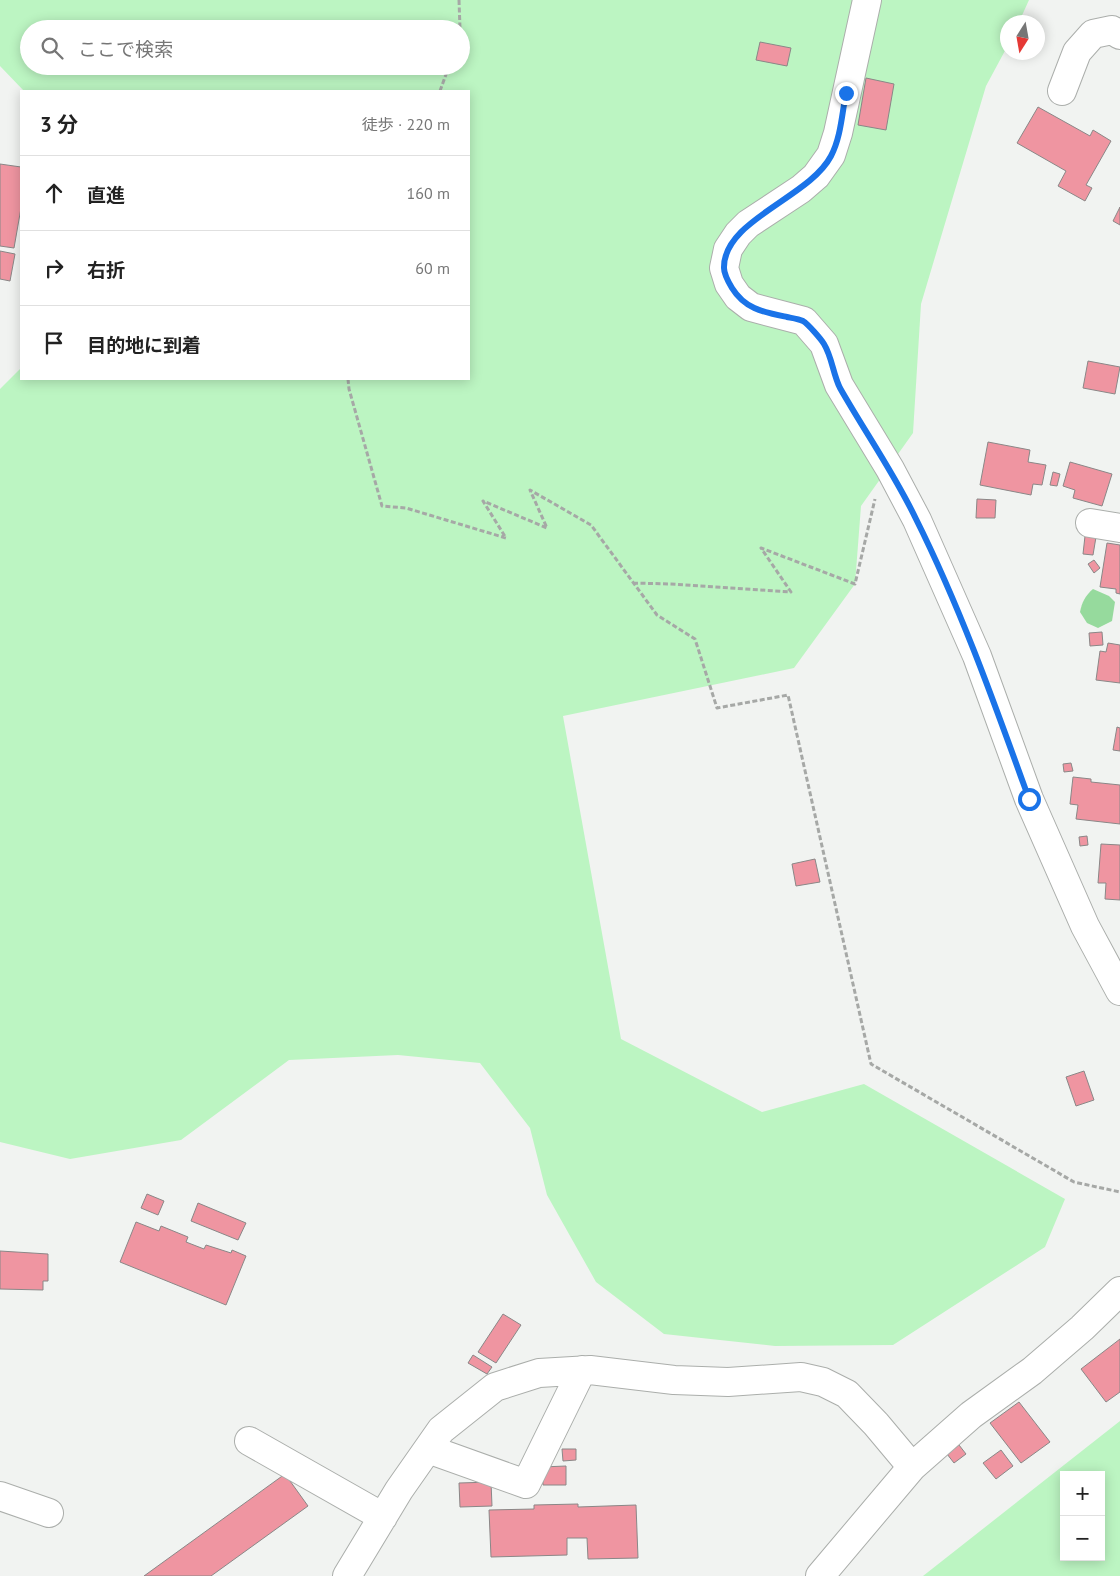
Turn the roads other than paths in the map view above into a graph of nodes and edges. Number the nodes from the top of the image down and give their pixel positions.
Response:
1 (867, 0) edge
2 (1120, 36) edge
3 (1062, 91) dead end
4 (1090, 523) dead end
5 (1120, 528) edge
6 (1120, 991) edge
7 (1120, 1291) edge
8 (582, 1370) junction
9 (249, 1441) dead end
10 (428, 1449) junction
11 (912, 1467) junction
12 (0, 1496) edge
13 (49, 1513) dead end
14 (383, 1517) junction
15 (347, 1576) edge
16 (820, 1576) edge

1 - 6 street
2 - 3 street
4 - 5 street
7 - 11 street
8 - 10 street
8 - 10 street
8 - 11 street
9 - 14 street
10 - 14 street
11 - 16 street
12 - 13 street
14 - 15 street

